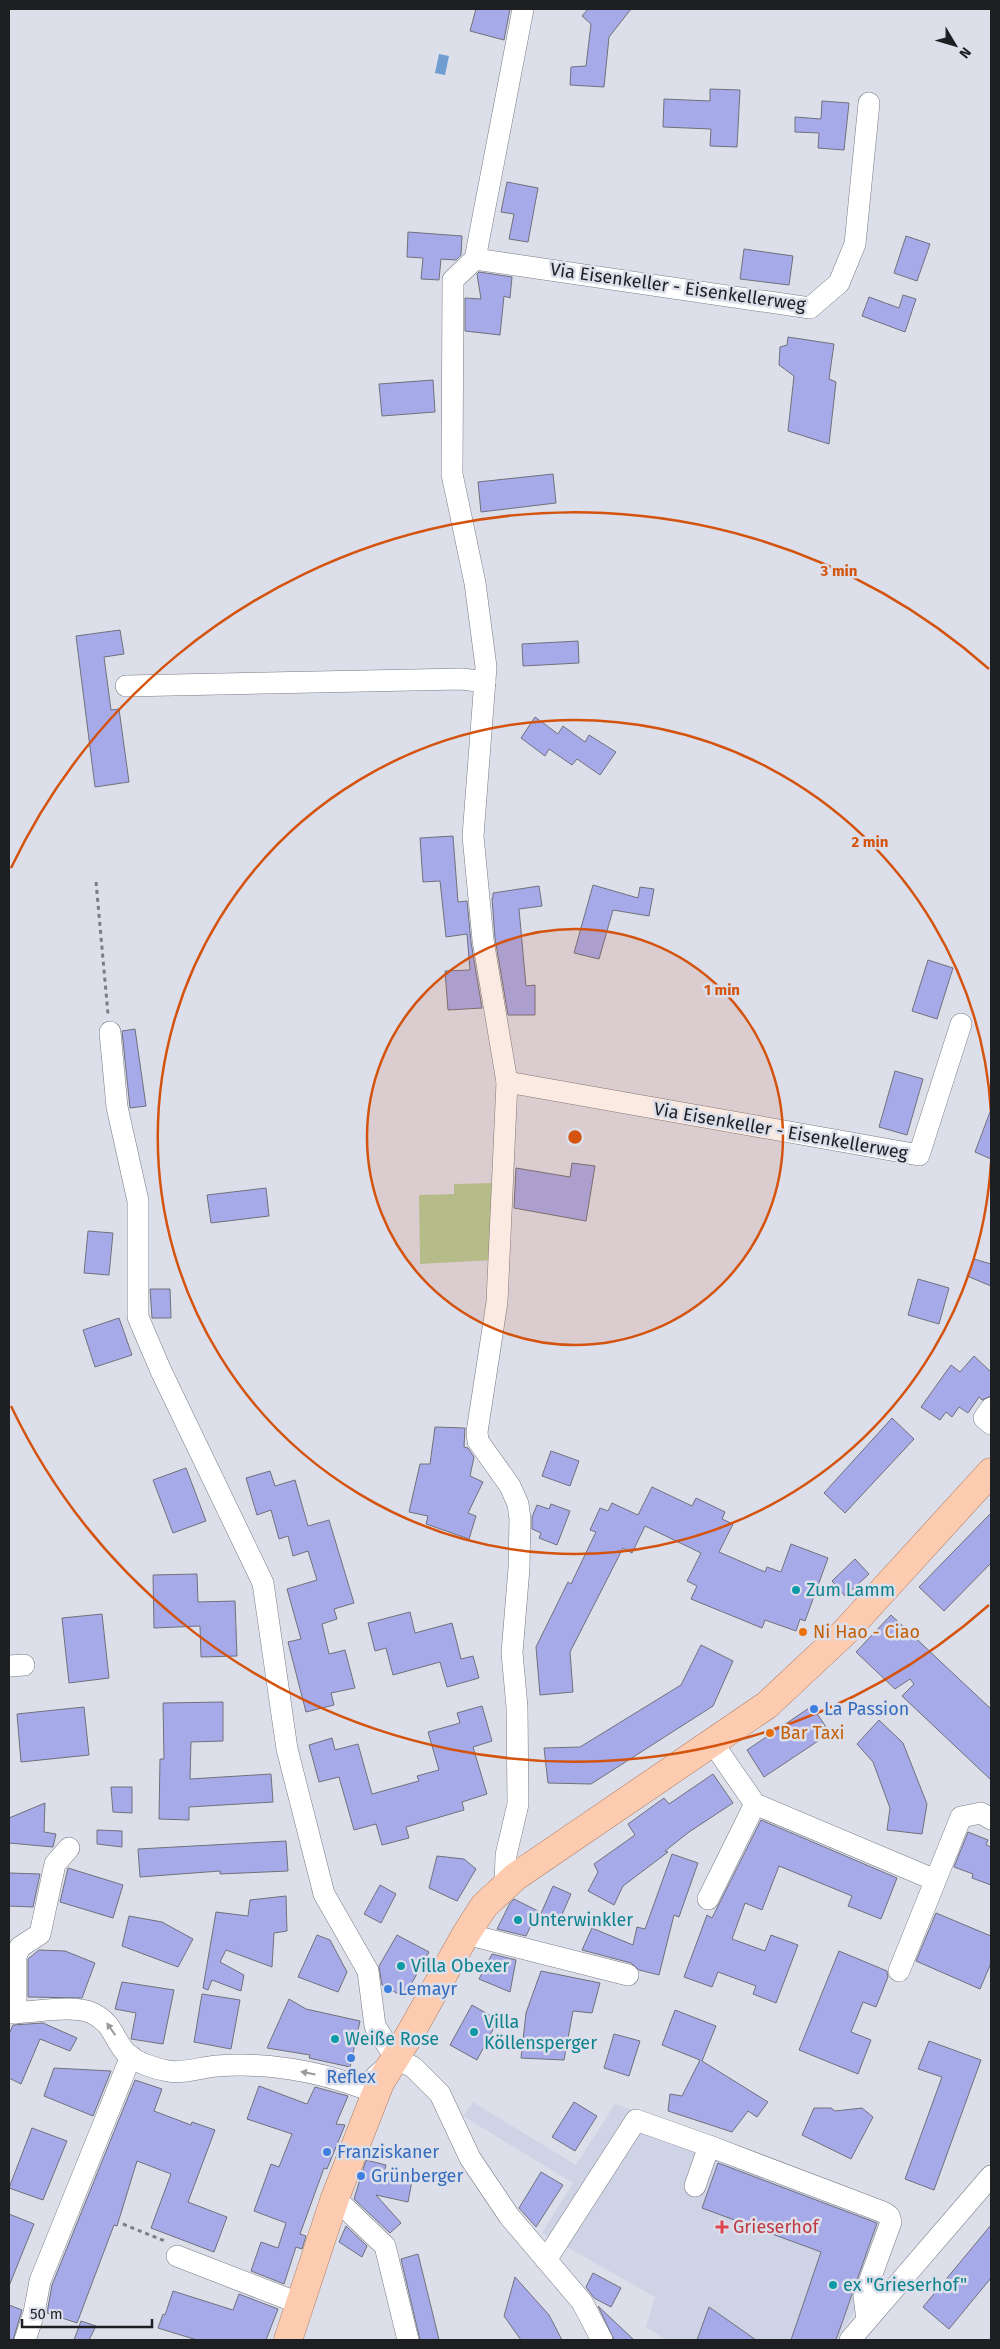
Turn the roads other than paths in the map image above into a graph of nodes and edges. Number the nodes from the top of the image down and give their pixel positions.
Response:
1 (523, 9) edge
2 (869, 104) dead end
3 (475, 259) junction
4 (485, 682) junction
5 (126, 686) dead end
6 (961, 1024) dead end
7 (110, 1032) road end
8 (507, 1082) junction
9 (991, 1408) edge
10 (991, 1424) edge
11 (991, 1472) edge
12 (712, 1742) junction
13 (755, 1804) junction
14 (991, 1819) edge
15 (69, 1848) dead end
16 (936, 1880) junction
17 (505, 1886) junction
18 (708, 1899) dead end
19 (466, 1934) junction
20 (899, 1971) dead end
21 (628, 1975) dead end
22 (12, 2013) edge
23 (131, 2056) junction
24 (396, 2059) junction
25 (709, 2146) junction
26 (991, 2177) edge
27 (695, 2186) dead end
28 (335, 2198) junction
29 (177, 2256) road end
30 (546, 2260) junction
31 (301, 2304) junction
32 (867, 2320) junction
33 (25, 2340) edge
34 (288, 2340) edge
35 (408, 2340) edge
36 (602, 2340) edge
37 (850, 2340) edge

1 - 3 street
2 - 3 street, Via Eisenkeller - Eisenkellerweg
3 - 4 street
4 - 5 street
4 - 8 street
6 - 8 street, Via Eisenkeller - Eisenkellerweg
7 - 24 street
8 - 17 street
9 - 10 street
11 - 12 main road
12 - 13 street
12 - 17 main road
13 - 16 street
13 - 18 street
14 - 16 street
15 - 22 street
16 - 20 street
17 - 19 main road
19 - 21 street
19 - 24 main road
23 -> 22 street
24 -> 23 street
23 - 33 street
24 - 28 main road
24 - 30 street
25 - 27 street
25 - 30 street
25 - 32 street
26 - 32 street
28 - 31 main road
28 - 35 street
29 - 31 street
30 - 36 street
31 - 34 main road
32 - 37 street

